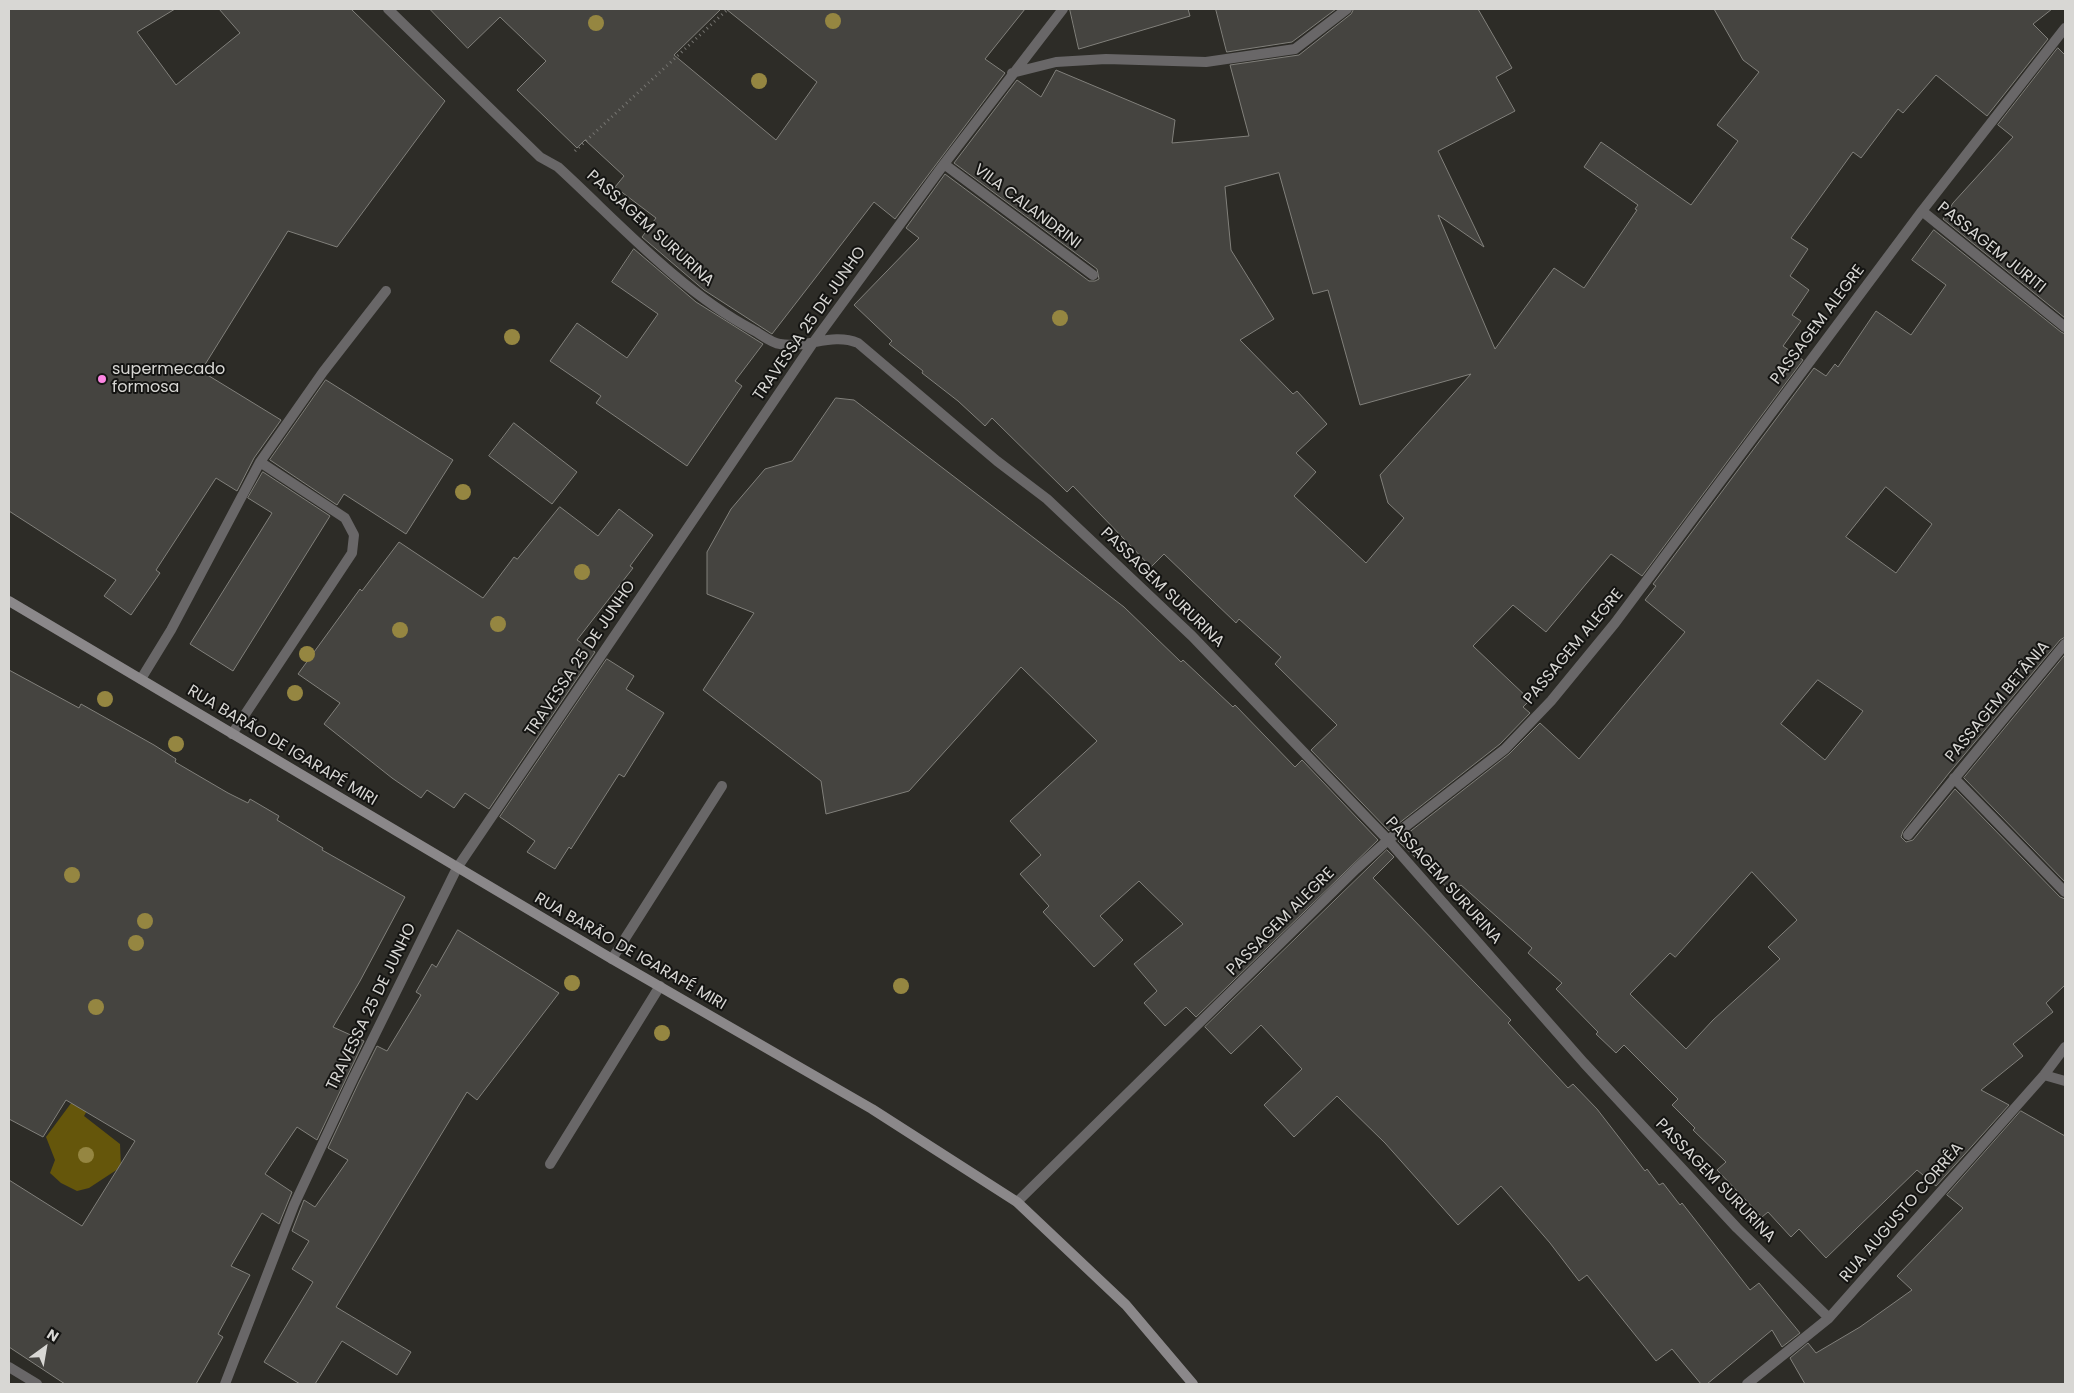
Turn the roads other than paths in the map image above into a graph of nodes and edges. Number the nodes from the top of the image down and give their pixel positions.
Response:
1 (388, 9) edge
2 (1063, 9) edge
3 (1347, 9) edge
4 (2065, 28) edge
5 (1012, 73) junction
6 (944, 164) junction
7 (1922, 211) junction
8 (1093, 275) dead end
9 (386, 291) dead end
10 (2065, 327) edge
11 (813, 343) junction
12 (260, 462) junction
13 (9, 601) edge
14 (2065, 644) edge
15 (141, 679) junction
16 (232, 734) junction
17 (1954, 778) junction
18 (722, 786) dead end
19 (1908, 835) dead end
20 (1388, 840) junction
21 (457, 868) junction
22 (2065, 892) edge
23 (612, 959) junction
24 (660, 986) junction
25 (2065, 1047) edge
26 (2044, 1075) junction
27 (2065, 1081) edge
28 (550, 1164) dead end
29 (1017, 1202) junction
30 (1829, 1318) junction
31 (9, 1367) edge
32 (37, 1384) edge
33 (225, 1384) edge
34 (1193, 1384) edge
35 (1747, 1384) edge

1 - 11 street, PASSAGEM SURURINA
2 - 5 street, TRAVESSA 25 DE JUNHO
3 - 5 street
4 - 7 street, PASSAGEM ALEGRE
5 - 6 street, TRAVESSA 25 DE JUNHO
6 - 8 street, VILA CALANDRINI
6 - 11 street, TRAVESSA 25 DE JUNHO
7 - 10 street, PASSAGEM JURITI
7 - 20 street, PASSAGEM ALEGRE
9 - 12 street
11 - 20 street, PASSAGEM SURURINA
11 - 21 street, TRAVESSA 25 DE JUNHO
12 - 15 street
12 - 16 street
13 - 15 main road, RUA BARÃO DE IGARAPÉ MIRI
14 - 17 street, PASSAGEM BETÂNIA
15 - 16 main road, RUA BARÃO DE IGARAPÉ MIRI
16 - 21 main road, RUA BARÃO DE IGARAPÉ MIRI
17 - 19 street, PASSAGEM BETÂNIA
17 - 22 street, PASSAGEM BETÂNIA
18 - 23 street
20 - 29 street, PASSAGEM ALEGRE
20 - 30 street, PASSAGEM SURURINA
21 - 23 main road, RUA BARÃO DE IGARAPÉ MIRI
21 - 33 street, TRAVESSA 25 DE JUNHO
23 - 24 main road, RUA BARÃO DE IGARAPÉ MIRI
24 - 28 street
24 - 29 main road, RUA BARÃO DE IGARAPÉ MIRI
25 - 26 street, RUA AUGUSTO CORRÊA
26 - 27 street
26 - 30 street, RUA AUGUSTO CORRÊA
29 - 34 main road, RUA BARÃO DE IGARAPÉ MIRI
30 - 35 street, RUA AUGUSTO CORRÊA
31 - 32 street

